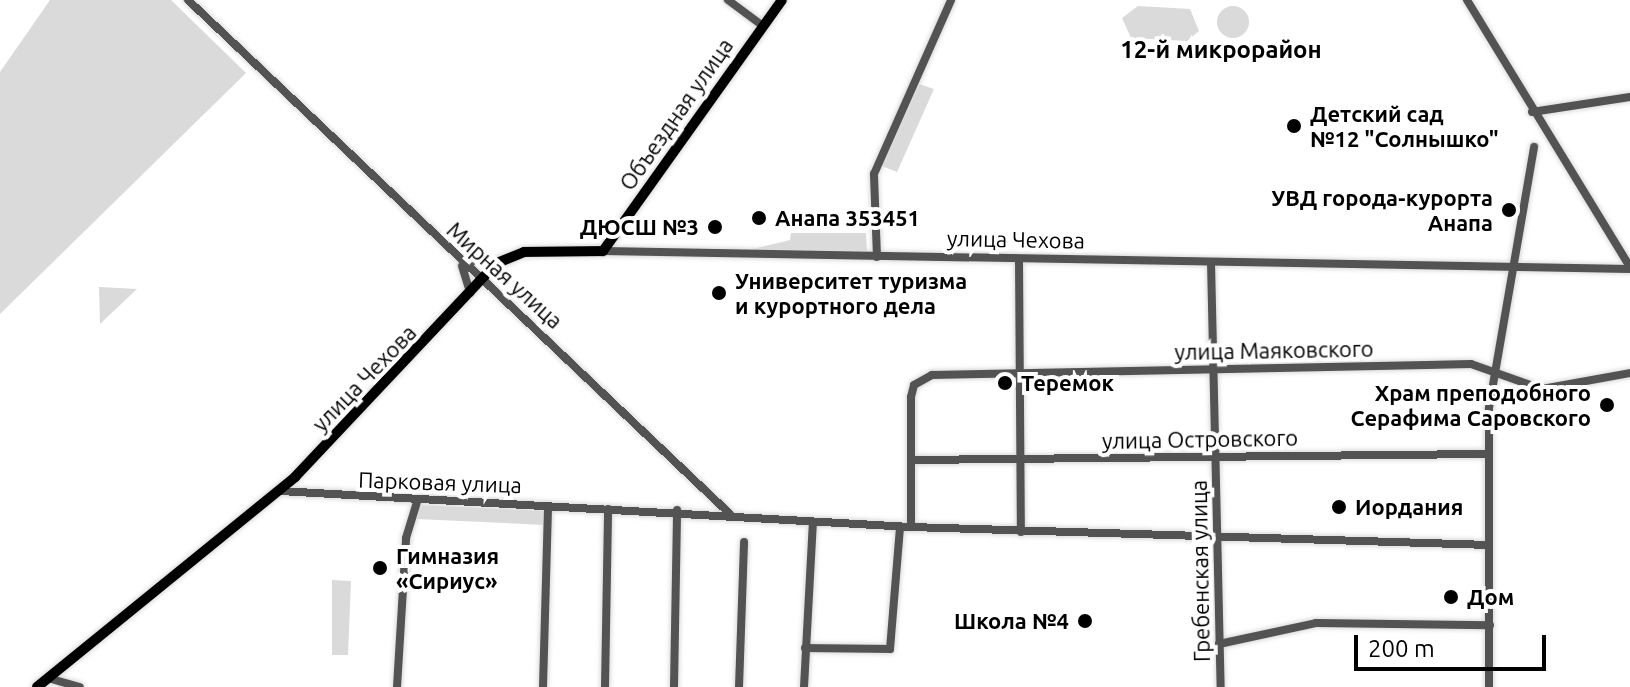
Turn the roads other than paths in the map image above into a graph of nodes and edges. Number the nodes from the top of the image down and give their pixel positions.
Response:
1 (188, 0) edge
2 (728, 0) edge
3 (782, 0) edge
4 (951, 0) edge
5 (1467, 0) edge
6 (763, 26) junction
7 (1630, 97) edge
8 (1532, 112) junction
9 (1534, 147) dead end
10 (603, 251) junction
11 (877, 257) junction
12 (458, 258) junction
13 (1019, 259) junction
14 (1211, 262) junction
15 (497, 263) junction
16 (1515, 263) junction
17 (1630, 268) edge
18 (482, 280) junction
19 (470, 293) junction
20 (1495, 368) junction
21 (1214, 369) junction
22 (1019, 373) junction
23 (1630, 373) edge
24 (1488, 454) junction
25 (1215, 455) junction
26 (1021, 459) junction
27 (912, 460) junction
28 (280, 491) junction
29 (417, 502) junction
30 (548, 506) junction
31 (608, 509) junction
32 (677, 510) junction
33 (731, 515) junction
34 (813, 522) junction
35 (900, 527) junction
36 (911, 527) junction
37 (1021, 532) junction
38 (1217, 541) junction
39 (744, 542) dead end
40 (1489, 545) junction
41 (1490, 625) junction
42 (1219, 644) junction
43 (805, 648) junction
44 (48, 678) junction
45 (37, 687) edge
46 (80, 687) edge
47 (397, 687) edge
48 (543, 687) edge
49 (605, 687) edge
50 (674, 687) edge
51 (739, 687) edge
52 (804, 687) edge
53 (1221, 687) edge
54 (1489, 687) edge

1 - 12 street, Мирная улица
2 - 6 street
3 - 6 main road, Объездная улица
4 - 11 street
5 - 8 street
6 - 10 main road, Объездная улица
7 - 8 street
8 - 17 street
9 - 16 street
10 - 11 street, улица Чехова
10 - 15 main road, улица Чехова
11 - 13 street, улица Чехова
12 - 15 street
12 - 18 street, Мирная улица
12 - 19 street
13 - 14 street, улица Чехова
13 - 22 street
14 - 16 street, улица Чехова
14 - 21 street, Гребенская улица
15 - 18 main road, улица Чехова
16 - 17 street, улица Чехова
16 - 20 street
18 - 19 main road, улица Чехова
18 - 33 street, Мирная улица
19 - 28 main road, улица Чехова
20 - 21 street, улица Маяковского
20 - 23 street
20 - 24 street
21 - 22 street, улица Маяковского
21 - 25 street, Гребенская улица
22 - 26 street
22 - 27 street, улица Маяковского
24 - 25 street, улица Островского
24 - 40 street
25 - 26 street, улица Островского
25 - 38 street, Гребенская улица
26 - 27 street, улица Островского
26 - 37 street
27 - 36 street
28 - 29 street, Парковая улица
28 - 44 main road
29 - 30 street, Парковая улица
29 - 47 street
30 - 31 street, Парковая улица
30 - 48 street
31 - 32 street, Парковая улица
31 - 49 street
32 - 33 street, Парковая улица
32 - 50 street
33 - 34 street, Парковая улица
34 - 35 street, Парковая улица
34 - 43 street
35 - 36 street, Парковая улица
35 - 43 street
36 - 37 street, Парковая улица
37 - 38 street, Парковая улица
38 - 40 street, Парковая улица
38 - 42 street, Гребенская улица
39 - 51 street
40 - 41 street
41 - 42 street
41 - 54 street
42 - 53 street, Гребенская улица
43 - 52 street
44 - 45 main road
44 - 46 street

